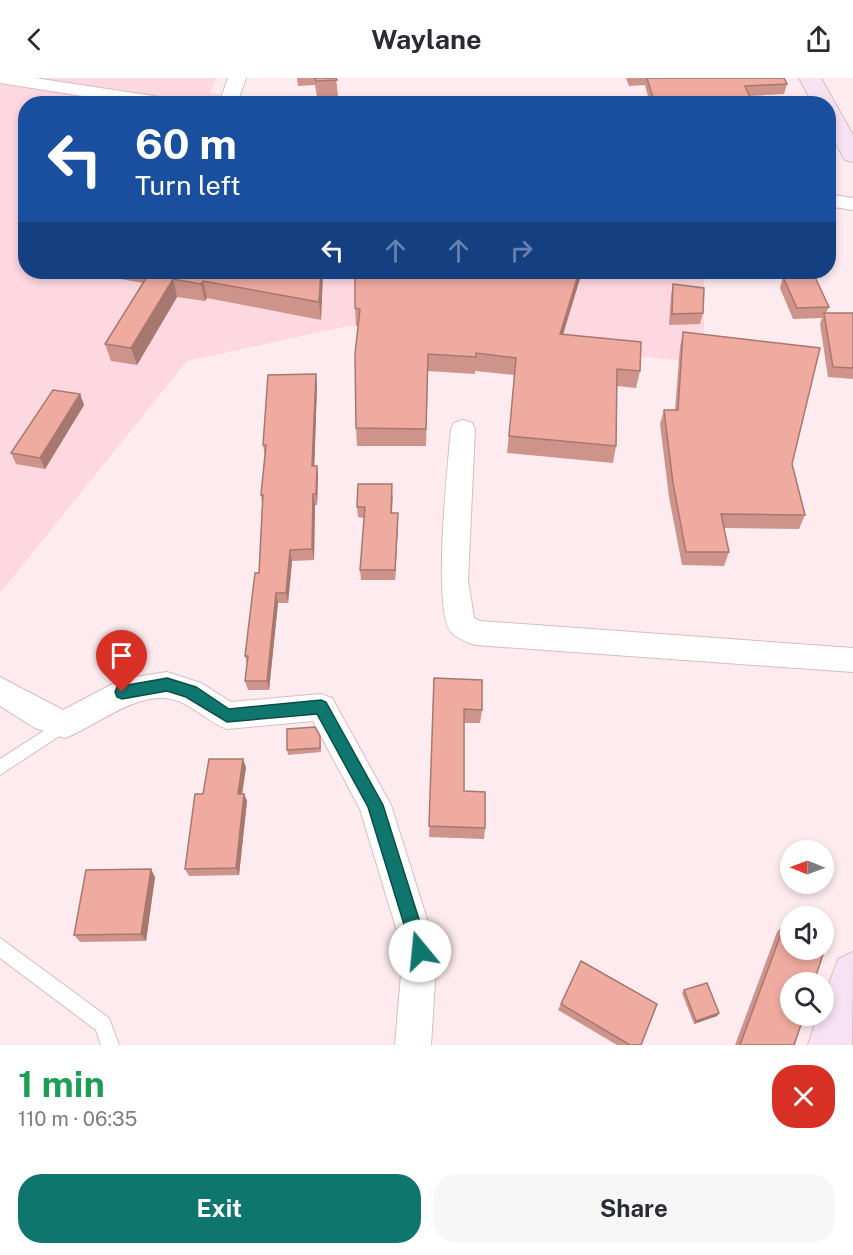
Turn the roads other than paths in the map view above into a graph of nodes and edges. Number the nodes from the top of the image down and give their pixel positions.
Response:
1 (0, 78) edge
2 (237, 78) edge
3 (810, 78) edge
4 (120, 96) edge
5 (231, 96) edge
6 (820, 96) edge
7 (836, 124) edge
8 (853, 155) edge
9 (836, 201) edge
10 (853, 204) edge
11 (463, 429) dead end
12 (853, 660) edge
13 (0, 690) edge
14 (64, 724) junction
15 (0, 768) edge
16 (0, 947) edge
17 (853, 974) edge
18 (110, 1045) edge
19 (413, 1045) edge
20 (830, 1045) edge

1 - 4 street
2 - 5 street
3 - 6 street
7 - 8 street
9 - 10 street
11 - 12 street
13 - 14 street
14 - 15 lane
14 - 19 street
16 - 18 lane
17 - 20 street

